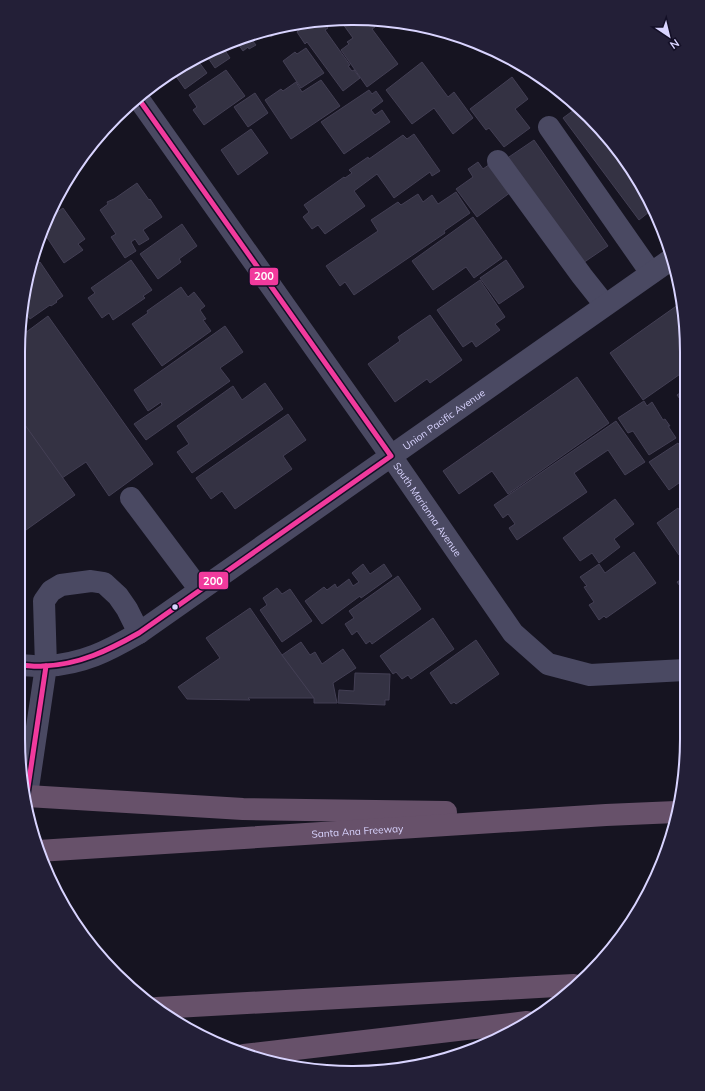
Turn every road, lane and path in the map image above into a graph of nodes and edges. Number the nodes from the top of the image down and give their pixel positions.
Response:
1 (141, 103) edge
2 (549, 127) dead end
3 (498, 161) dead end
4 (667, 262) edge
5 (651, 273) junction
6 (605, 305) junction
7 (391, 456) junction
8 (131, 498) dead end
9 (200, 590) junction
10 (139, 633) junction
11 (25, 665) edge
12 (46, 666) junction
13 (680, 670) edge
14 (29, 785) edge
15 (30, 796) edge
16 (672, 812) edge
17 (606, 815) junction
18 (45, 851) edge
19 (568, 985) edge
20 (166, 1007) edge
21 (513, 1024) edge
22 (261, 1053) edge

1 - 7 street, South Marianna Avenue
2 - 5 street
3 - 6 street
4 - 5 street, Union Pacific Avenue
5 - 6 street, Union Pacific Avenue
6 - 7 street, Union Pacific Avenue
7 - 9 street, Union Pacific Avenue
7 - 13 street, South Marianna Avenue
8 - 9 street
9 - 10 street, Union Pacific Avenue
10 - 12 street, Union Pacific Avenue
10 - 12 street
11 - 12 street, Union Pacific Avenue
12 - 14 street
15 - 17 highway
16 - 17 highway, Santa Ana Freeway
17 - 18 highway, Santa Ana Freeway
19 - 20 highway
21 - 22 highway

